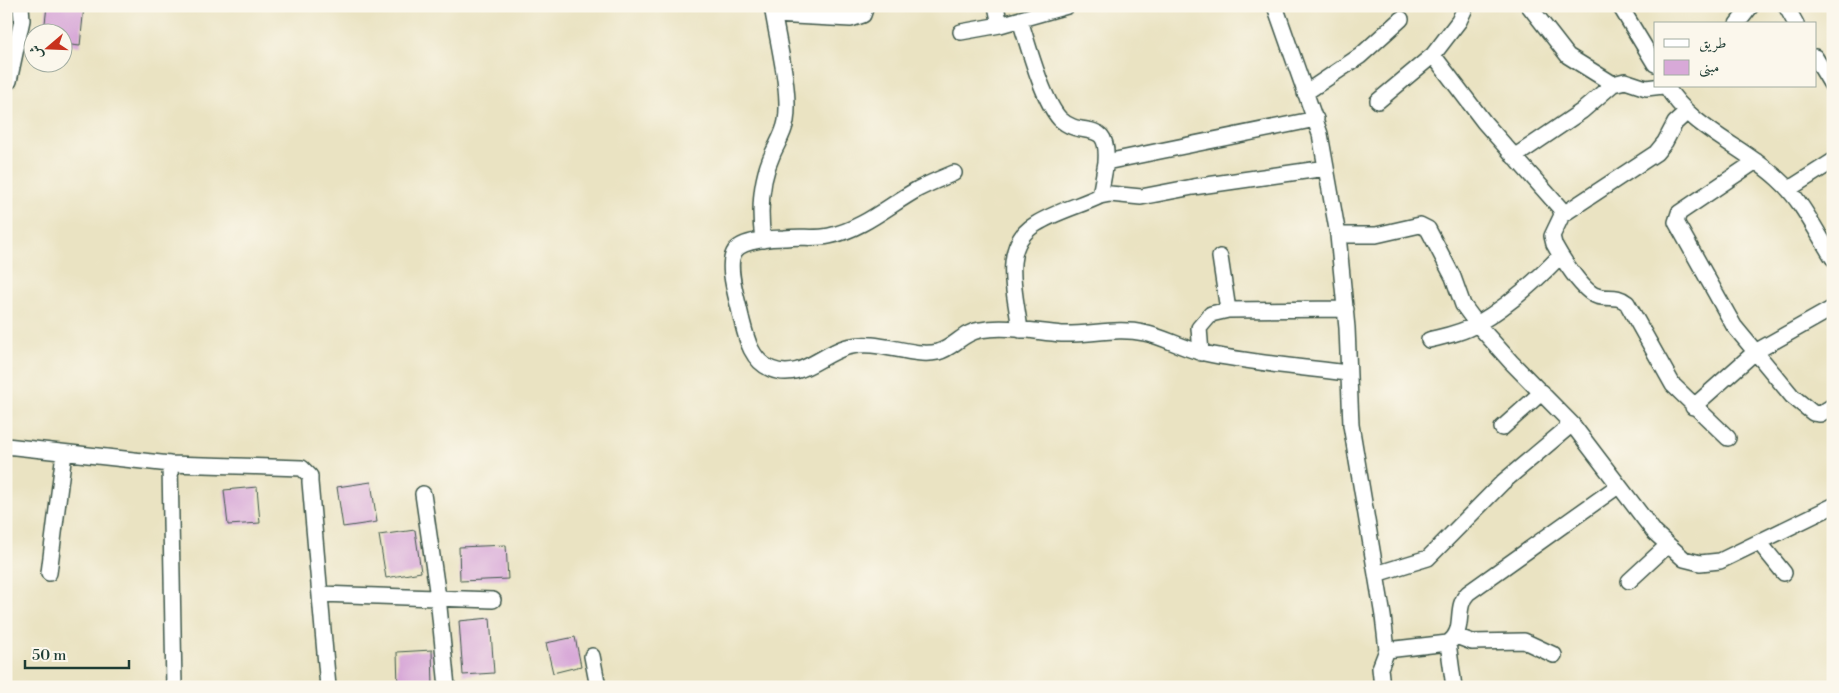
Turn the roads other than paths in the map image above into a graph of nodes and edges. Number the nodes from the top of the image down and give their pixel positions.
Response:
1 (21, 6) edge
2 (866, 6) edge
3 (996, 6) edge
4 (1068, 6) edge
5 (1276, 6) edge
6 (1466, 6) edge
7 (1529, 6) edge
8 (1620, 6) edge
9 (1751, 6) edge
10 (1786, 6) edge
11 (773, 11) edge
12 (1401, 19) dead end
13 (1020, 20) junction
14 (1739, 22) edge
15 (1795, 22) edge
16 (1000, 25) junction
17 (961, 32) dead end
18 (1433, 55) junction
19 (1816, 59) edge
20 (1654, 62) edge
21 (9, 81) dead end
22 (1613, 84) junction
23 (1654, 87) edge
24 (1833, 87) edge
25 (1666, 88) edge
26 (1305, 93) junction
27 (1378, 101) dead end
28 (1687, 112) junction
29 (1316, 120) junction
30 (1514, 157) junction
31 (1756, 161) junction
32 (1833, 161) edge
33 (1106, 162) junction
34 (1326, 168) junction
35 (954, 173) dead end
36 (1789, 189) junction
37 (1100, 196) junction
38 (1562, 215) junction
39 (1338, 236) junction
40 (763, 240) junction
41 (1560, 256) junction
42 (1220, 257) dead end
43 (1833, 258) edge
44 (1833, 308) edge
45 (1228, 310) junction
46 (1346, 310) junction
47 (1477, 324) junction
48 (1020, 330) junction
49 (1429, 340) dead end
50 (1755, 352) junction
51 (1201, 353) junction
52 (1348, 373) junction
53 (1542, 392) junction
54 (1833, 406) edge
55 (1693, 407) junction
56 (1572, 424) junction
57 (1502, 428) dead end
58 (1728, 438) dead end
59 (6, 446) edge
60 (64, 453) junction
61 (170, 464) junction
62 (1618, 486) junction
63 (424, 494) dead end
64 (1833, 506) edge
65 (1759, 542) junction
66 (1668, 546) junction
67 (49, 573) dead end
68 (1784, 573) dead end
69 (1376, 574) junction
70 (1629, 581) dead end
71 (320, 594) junction
72 (438, 597) junction
73 (493, 600) dead end
74 (1452, 640) junction
75 (1386, 650) junction
76 (1554, 655) dead end
77 (592, 656) dead end
78 (174, 687) edge
79 (328, 687) edge
80 (447, 687) edge
81 (598, 687) edge
82 (1382, 687) edge
83 (1454, 687) edge

1 - 21 street
2 - 11 street
3 - 16 street
4 - 13 street
5 - 26 street
6 - 18 street
7 - 22 street
8 - 20 street
9 - 14 street
10 - 15 street
11 - 40 street
12 - 26 street
13 - 16 street
13 - 33 street
16 - 17 street
18 - 27 street
18 - 30 street
19 - 24 street
22 - 23 street
22 - 30 street
25 - 28 street
26 - 29 street
28 - 31 street
28 - 38 street
29 - 33 street
29 - 34 street
30 - 38 street
31 - 36 street
31 - 50 street
32 - 36 street
33 - 37 street
34 - 37 street
34 - 39 street
35 - 40 street
36 - 43 street
37 - 48 street
38 - 41 street
39 - 46 street
39 - 47 street
40 - 48 street
41 - 47 street
41 - 55 street
42 - 45 street
44 - 50 street
45 - 46 street
45 - 51 street
46 - 52 street
47 - 49 street
47 - 53 street
48 - 51 street
50 - 54 street
50 - 55 street
51 - 52 street
52 - 69 street
53 - 56 street
53 - 57 street
55 - 58 street
56 - 62 street
56 - 69 street
59 - 60 street
60 - 61 street
60 - 67 street
61 - 71 street
61 - 78 street
62 - 66 street
62 - 74 street
63 - 72 street
64 - 65 street
65 - 66 street
65 - 68 street
66 - 70 street
69 - 75 street
71 - 72 street
71 - 79 street
72 - 73 street
72 - 80 street
74 - 75 street
74 - 76 street
74 - 83 street
75 - 82 street
77 - 81 street

